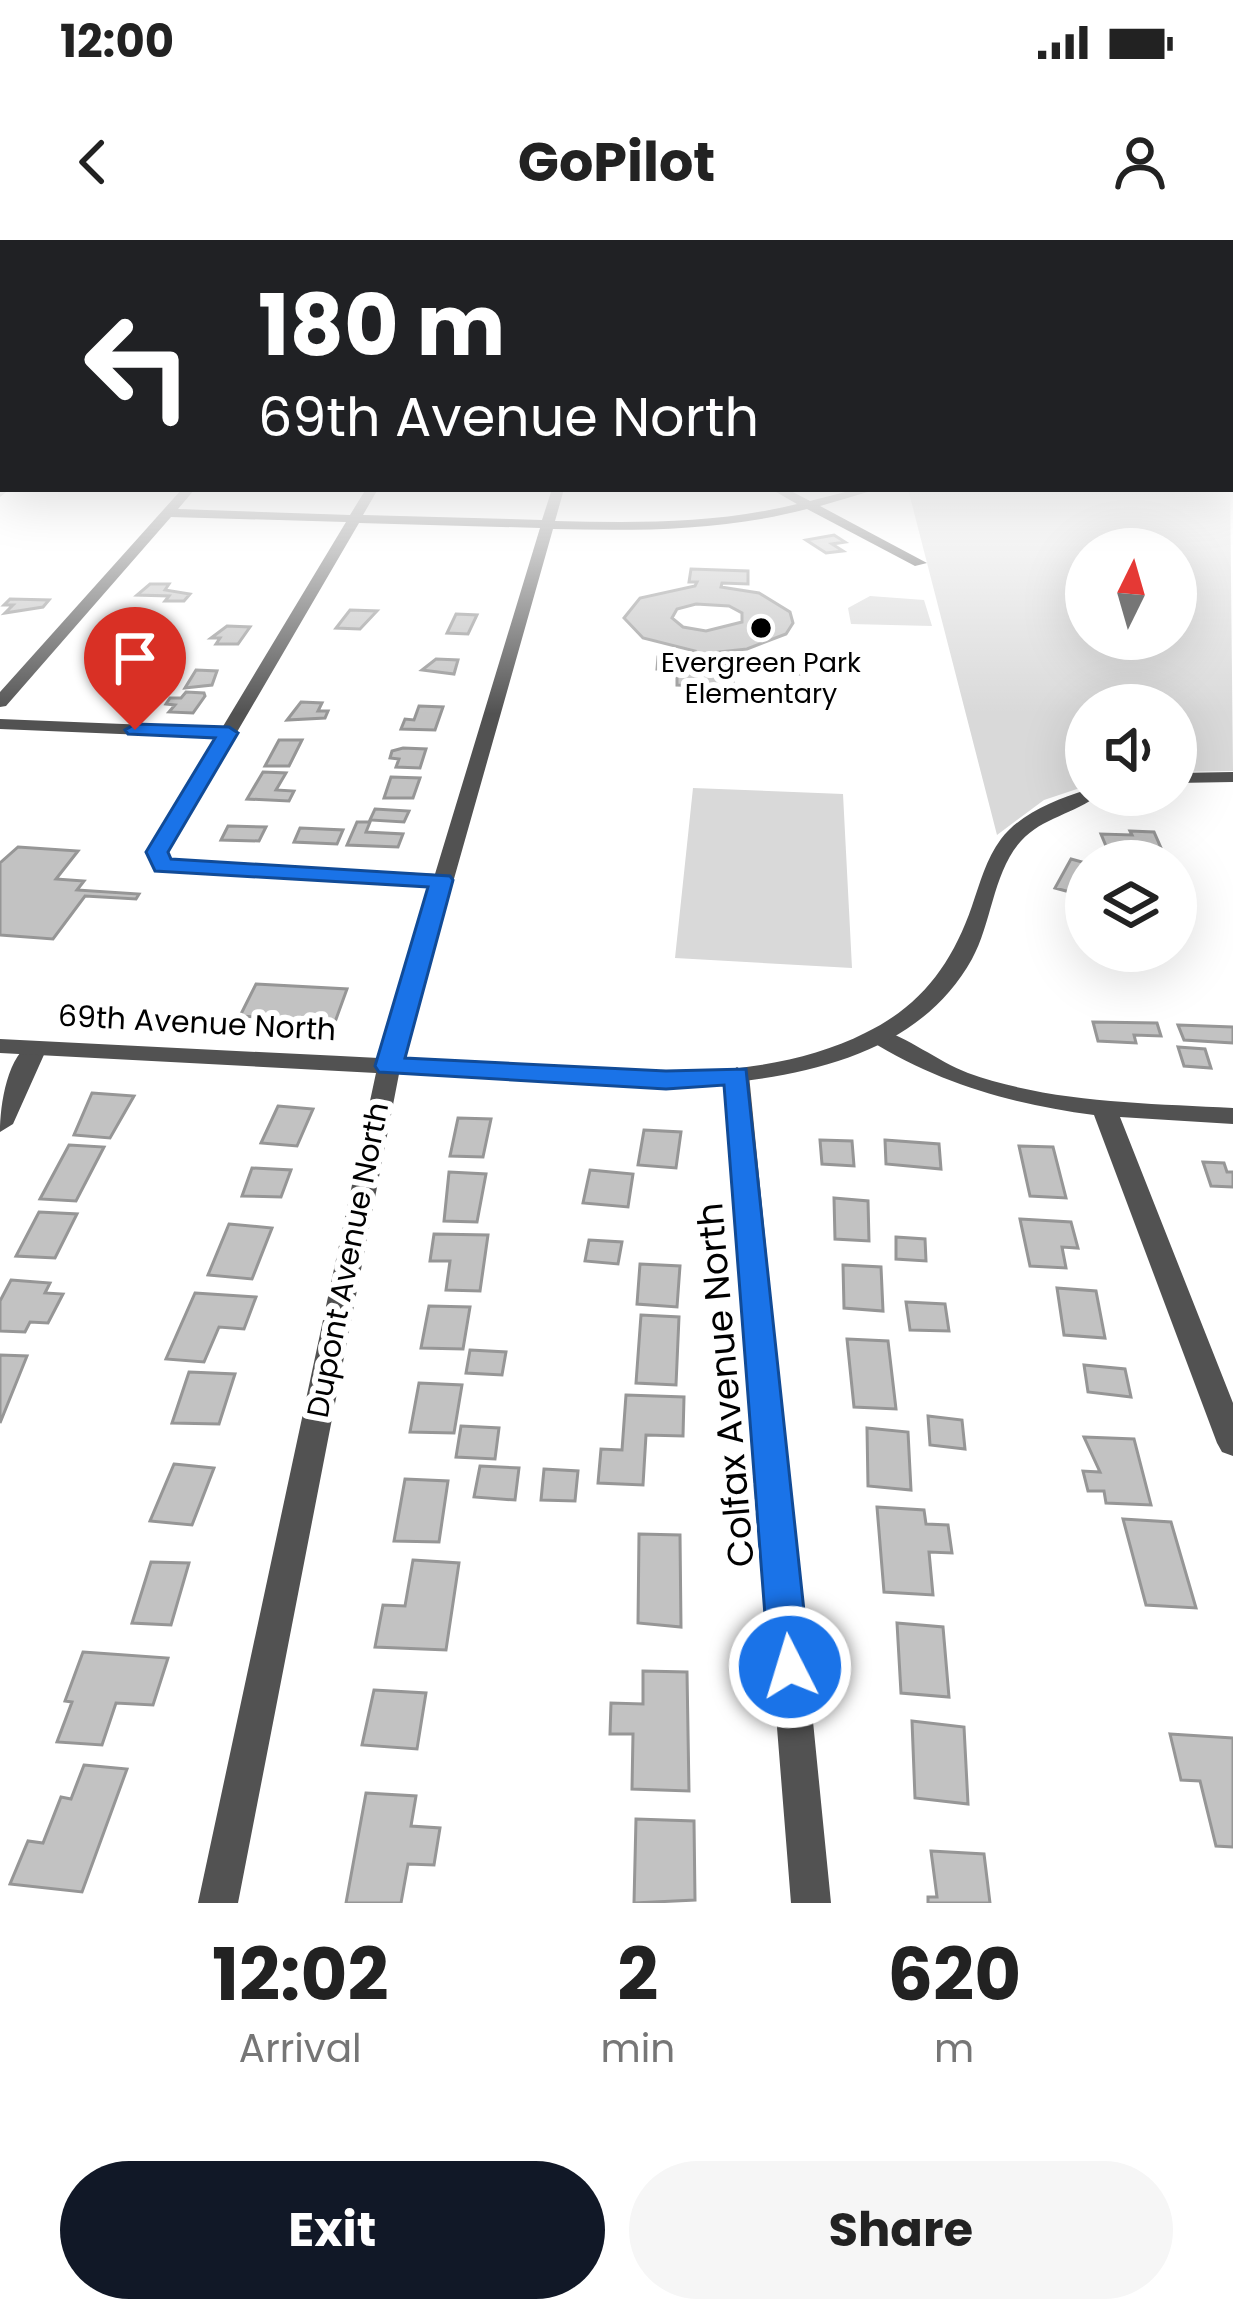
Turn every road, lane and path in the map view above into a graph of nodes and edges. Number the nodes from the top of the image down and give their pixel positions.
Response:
1 (127, 559) edge
2 (332, 559) edge
3 (537, 559) edge
4 (913, 559) edge
5 (920, 562) dead end
6 (0, 702) edge
7 (0, 724) edge
8 (229, 733) junction
9 (1233, 777) edge
10 (1197, 778) edge
11 (1065, 806) edge
12 (442, 880) junction
13 (877, 1035) junction
14 (0, 1046) edge
15 (35, 1048) junction
16 (389, 1066) junction
17 (737, 1075) junction
18 (1104, 1108) junction
19 (1233, 1116) edge
20 (0, 1124) edge
21 (1233, 1443) edge
22 (218, 1903) edge
23 (811, 1903) edge

1 - 6 street
2 - 8 street
3 - 12 street, Dupont Avenue North
4 - 5 street
7 - 8 street
8 - 12 street
9 - 10 street
11 - 13 street, 69th Avenue North
12 - 16 street, Dupont Avenue North
13 - 17 street, 69th Avenue North
13 - 18 street
14 - 15 street, 69th Avenue North
15 - 16 street, 69th Avenue North
15 - 20 street
16 - 17 street, 69th Avenue North
16 - 22 street, Dupont Avenue North
17 - 23 street, Colfax Avenue North
18 - 19 street
18 - 21 street

